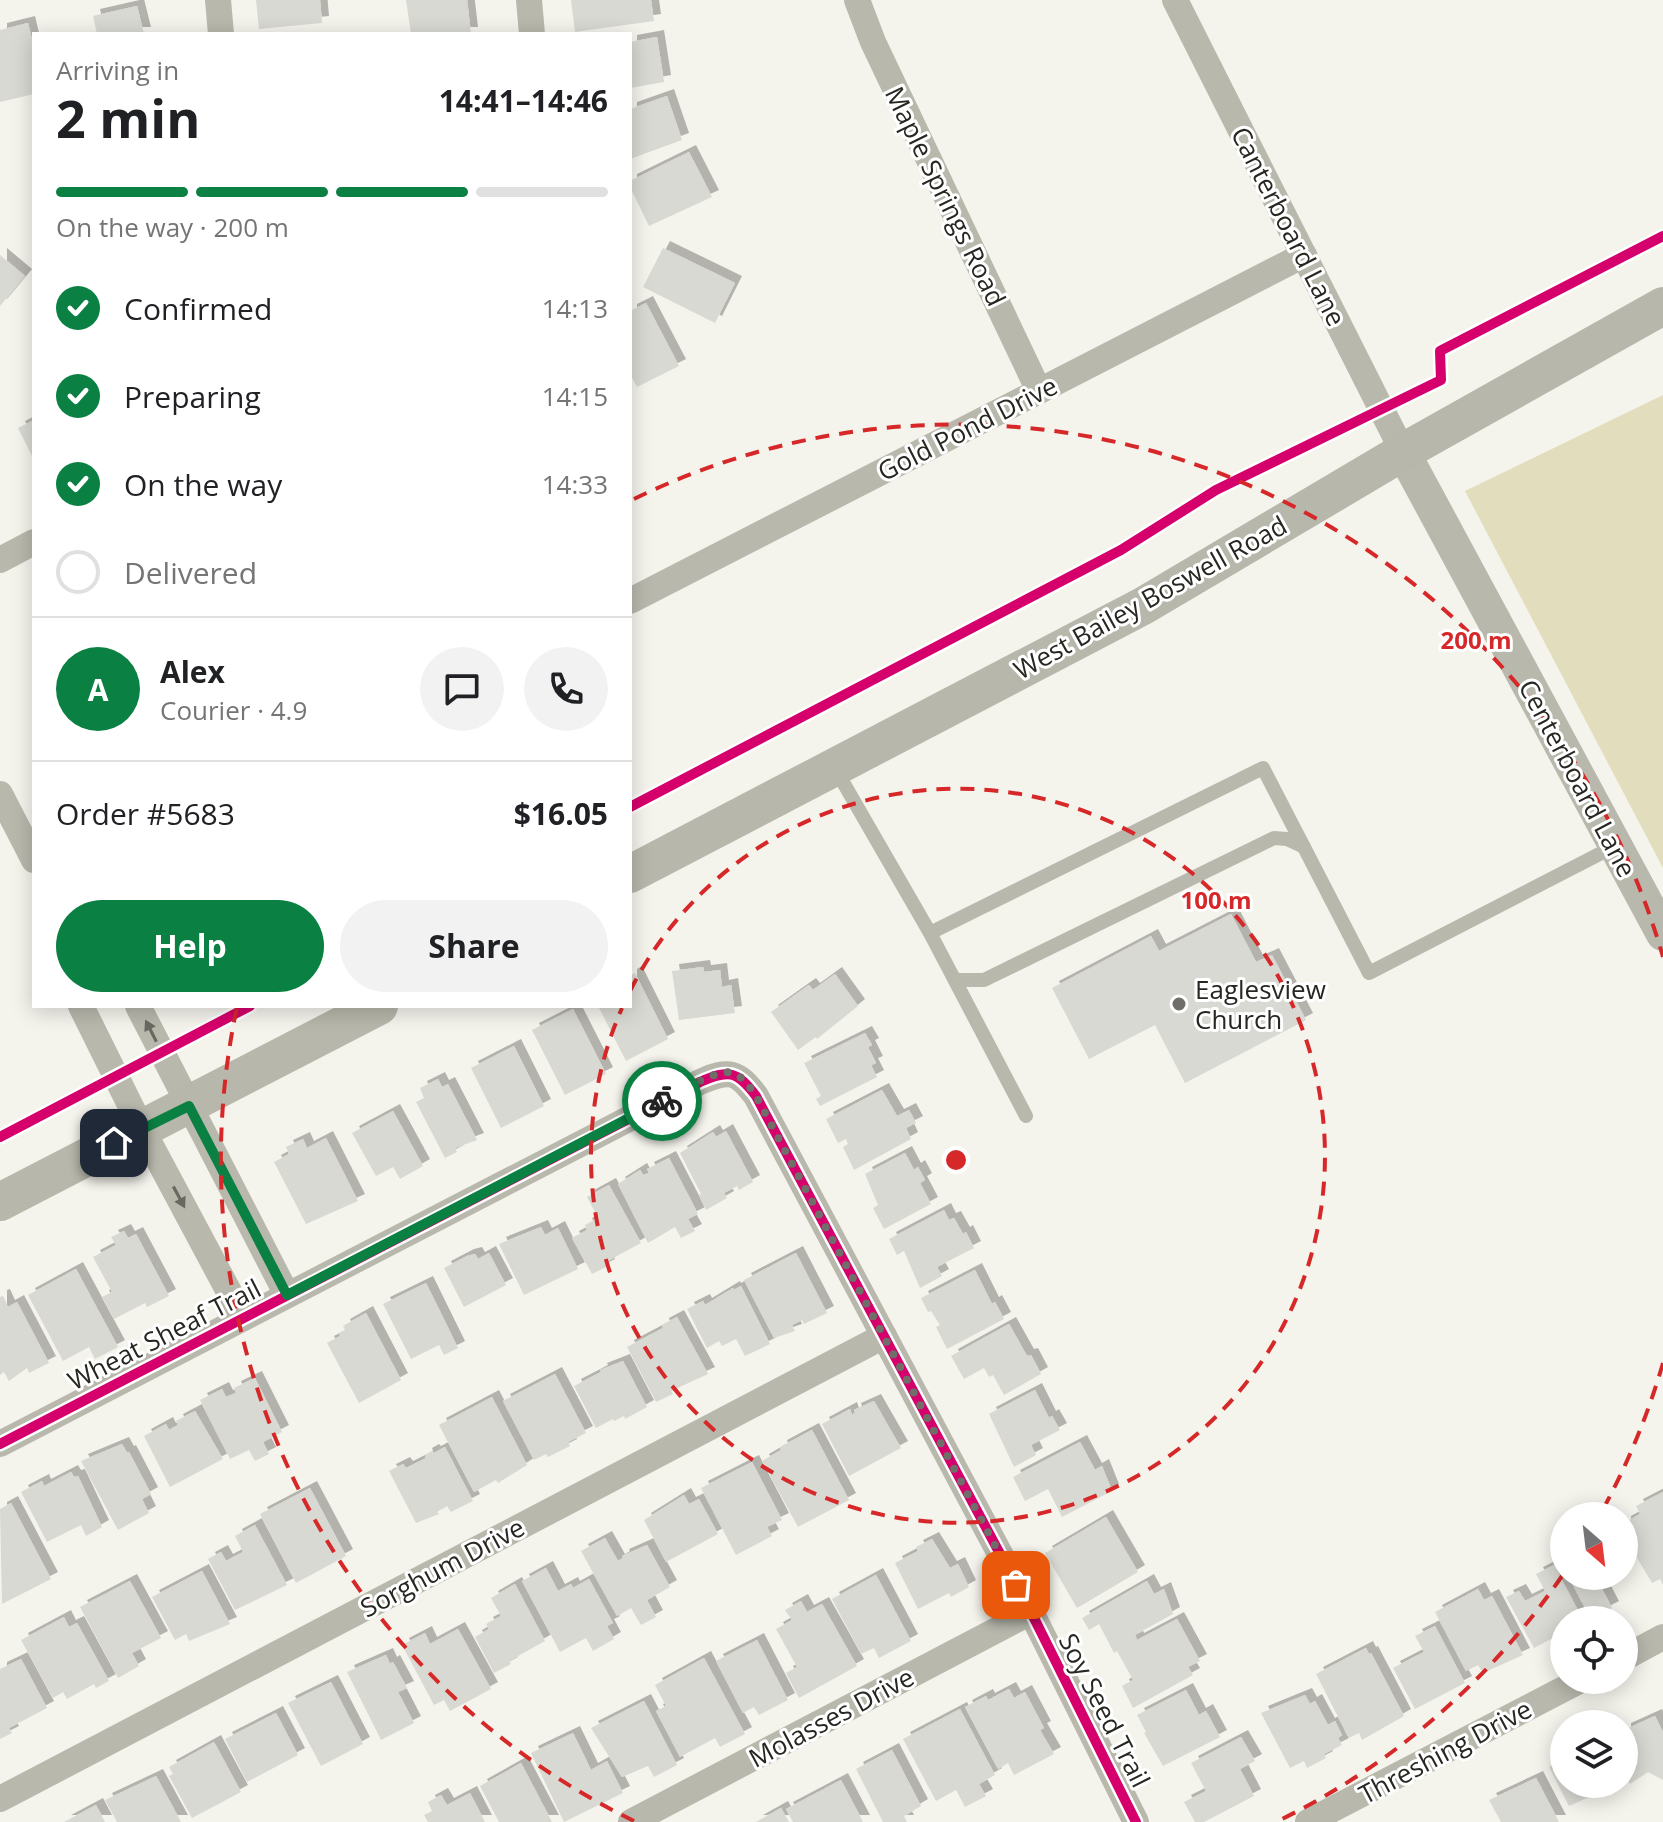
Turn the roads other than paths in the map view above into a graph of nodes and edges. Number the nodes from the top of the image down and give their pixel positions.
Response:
1 (218, 0) edge
2 (529, 0) edge
3 (857, 0) edge
4 (1175, 0) edge
5 (221, 32) edge
6 (532, 32) edge
7 (1304, 255) junction
8 (1663, 306) edge
9 (1039, 391) junction
10 (1403, 452) junction
11 (32, 543) edge
12 (0, 560) edge
13 (632, 600) edge
14 (834, 766) junction
15 (0, 794) edge
16 (1615, 846) junction
17 (1304, 847) junction
18 (32, 856) edge
19 (632, 873) edge
20 (930, 933) junction
21 (1663, 934) edge
22 (955, 980) junction
23 (82, 1008) edge
24 (139, 1008) edge
25 (375, 1008) edge
26 (734, 1073) joint
27 (189, 1106) junction
28 (1026, 1116) dead end
29 (142, 1129) junction
30 (0, 1202) edge
31 (287, 1295) junction
32 (243, 1318) junction
33 (884, 1336) junction
34 (0, 1444) edge
35 (1031, 1612) junction
36 (1663, 1637) edge
37 (1638, 1650) edge
38 (1554, 1694) edge
39 (0, 1799) edge
40 (631, 1822) edge
41 (1136, 1822) edge
42 (1308, 1822) edge

1 - 5 street
2 - 6 street
3 - 9 street, Maple Springs Road
4 - 7 street, Canterboard Lane
7 - 9 street, Gold Pond Drive
7 - 10 street, Canterboard Lane
8 - 10 main road, West Bailey Boswell Road
9 - 13 street, Gold Pond Drive
10 - 14 main road, West Bailey Boswell Road
10 - 16 street, Centerboard Lane
11 - 12 street
14 - 19 main road, West Bailey Boswell Road
14 - 20 lane
15 - 18 street
16 - 17 lane
16 - 21 street, Centerboard Lane
17 - 20 lane
17 - 22 lane
20 - 22 lane
22 - 28 lane
23 - 29 street
27 -> 24 street
25 - 27 main road
26 - 31 street, Wheat Sheaf Trail
26 - 33 street, Soy Seed Trail
27 - 29 main road
27 - 31 street
29 - 30 main road
29 -> 32 street
31 - 32 street, Wheat Sheaf Trail
32 - 34 street, Wheat Sheaf Trail
33 - 35 street, Soy Seed Trail
33 - 39 street, Sorghum Drive
35 - 40 street, Molasses Drive
35 - 41 street, Soy Seed Trail
36 - 37 street
38 - 42 street, Threshing Drive

